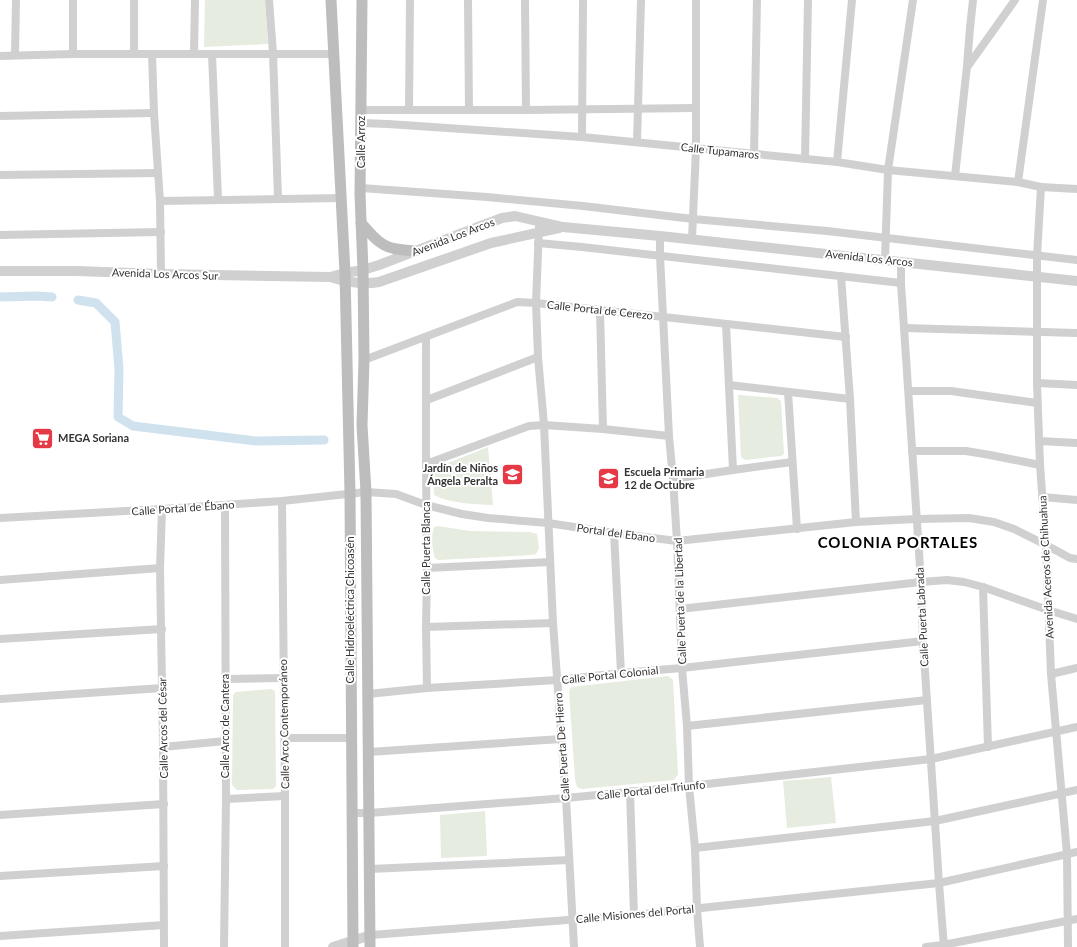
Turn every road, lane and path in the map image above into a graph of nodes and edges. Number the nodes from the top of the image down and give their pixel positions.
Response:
1 (16, 0) edge
2 (73, 0) edge
3 (134, 0) edge
4 (195, 0) edge
5 (269, 0) edge
6 (331, 0) edge
7 (362, 0) edge
8 (410, 0) edge
9 (468, 0) edge
10 (525, 0) edge
11 (583, 0) edge
12 (641, 0) edge
13 (696, 0) edge
14 (757, 0) edge
15 (808, 0) edge
16 (852, 0) edge
17 (913, 0) edge
18 (973, 0) edge
19 (1015, 0) edge
20 (1043, 0) edge
21 (134, 53) junction
22 (272, 53) junction
23 (73, 54) junction
24 (152, 54) junction
25 (194, 54) junction
26 (212, 54) junction
27 (334, 54) junction
28 (16, 55) junction
29 (0, 56) edge
30 (967, 66) junction
31 (696, 108) junction
32 (409, 109) junction
33 (639, 109) junction
34 (361, 110) junction
35 (469, 110) junction
36 (526, 110) junction
37 (583, 110) junction
38 (154, 113) junction
39 (0, 116) edge
40 (361, 123) junction
41 (582, 136) junction
42 (637, 142) junction
43 (696, 148) junction
44 (754, 154) junction
45 (805, 159) junction
46 (837, 162) junction
47 (888, 170) junction
48 (158, 173) junction
49 (0, 175) edge
50 (955, 176) junction
51 (1018, 182) junction
52 (1040, 186) junction
53 (361, 188) junction
54 (1077, 189) edge
55 (278, 198) junction
56 (341, 198) junction
57 (218, 199) junction
58 (160, 201) junction
59 (693, 219) junction
60 (539, 222) junction
61 (361, 223) junction
62 (563, 227) junction
63 (161, 232) junction
64 (0, 235) edge
65 (660, 236) junction
66 (538, 237) junction
67 (886, 238) junction
68 (692, 239) junction
69 (414, 251) junction
70 (660, 256) junction
71 (1037, 256) junction
72 (885, 260) junction
73 (1077, 260) edge
74 (902, 262) junction
75 (0, 270) edge
76 (363, 270) junction
77 (161, 274) junction
78 (841, 276) junction
79 (345, 277) junction
80 (1036, 277) junction
81 (1077, 281) edge
82 (902, 283) junction
83 (363, 284) junction
84 (536, 303) junction
85 (600, 310) junction
86 (663, 317) junction
87 (726, 324) junction
88 (904, 328) junction
89 (1036, 331) junction
90 (1077, 333) edge
91 (426, 337) junction
92 (846, 337) junction
93 (538, 356) junction
94 (364, 360) junction
95 (1036, 383) junction
96 (729, 385) junction
97 (1077, 385) edge
98 (908, 391) junction
99 (788, 392) junction
100 (850, 399) junction
101 (426, 400) junction
102 (1038, 403) junction
103 (544, 425) junction
104 (603, 429) junction
105 (668, 436) junction
106 (1039, 441) junction
107 (1077, 443) edge
108 (912, 450) junction
109 (792, 462) junction
110 (426, 464) junction
111 (1040, 465) junction
112 (733, 470) junction
113 (673, 480) junction
114 (366, 492) junction
115 (350, 493) junction
116 (1042, 498) junction
117 (1077, 500) edge
118 (282, 501) junction
119 (426, 504) junction
120 (225, 505) junction
121 (162, 509) junction
122 (0, 518) edge
123 (916, 519) junction
124 (856, 522) junction
125 (548, 523) junction
126 (797, 528) junction
127 (614, 533) junction
128 (677, 541) junction
129 (1046, 545) junction
130 (1077, 559) edge
131 (550, 562) junction
132 (160, 568) junction
133 (427, 568) junction
134 (0, 580) edge
135 (921, 582) junction
136 (983, 587) junction
137 (680, 609) junction
138 (1048, 610) junction
139 (1077, 619) edge
140 (553, 623) junction
141 (426, 627) junction
142 (162, 629) junction
143 (0, 639) edge
144 (923, 641) junction
145 (682, 668) junction
146 (1077, 668) edge
147 (621, 673) junction
148 (1052, 674) junction
149 (283, 678) junction
150 (225, 679) junction
151 (557, 680) junction
152 (162, 688) junction
153 (427, 688) junction
154 (368, 694) junction
155 (0, 699) edge
156 (928, 700) junction
157 (687, 726) junction
158 (1077, 727) edge
159 (1057, 732) junction
160 (285, 738) junction
161 (351, 738) junction
162 (561, 739) junction
163 (225, 741) junction
164 (164, 747) junction
165 (988, 748) junction
166 (369, 752) junction
167 (931, 759) junction
168 (689, 786) junction
169 (1077, 790) edge
170 (630, 791) junction
171 (1061, 794) junction
172 (285, 796) junction
173 (566, 798) junction
174 (226, 799) junction
175 (164, 804) junction
176 (352, 813) junction
177 (369, 813) junction
178 (0, 815) edge
179 (935, 821) junction
180 (695, 848) junction
181 (1077, 852) edge
182 (1067, 854) junction
183 (569, 860) junction
184 (164, 866) junction
185 (370, 869) junction
186 (0, 876) edge
187 (939, 883) junction
188 (697, 908) junction
189 (634, 915) junction
190 (1077, 919) edge
191 (572, 920) junction
192 (1068, 921) junction
193 (164, 925) junction
194 (371, 934) junction
195 (0, 936) edge
196 (352, 944) edge
197 (944, 946) edge
198 (164, 947) edge
199 (224, 947) edge
200 (285, 947) edge
201 (334, 947) edge
202 (370, 947) edge
203 (574, 947) edge
204 (700, 947) edge
205 (926, 947) edge
206 (1068, 947) edge

1 - 28 street
2 - 23 street
3 - 21 street
4 - 25 street
5 - 22 street
6 - 27 main road, Calle Arroz
7 - 34 main road, Calle Arroz
8 - 32 street
9 - 35 street
10 - 36 street
11 - 37 street
12 - 33 street
13 - 31 street
14 - 44 street
15 - 45 street
16 - 46 street
17 - 47 street
18 - 30 street
19 - 30 street
20 - 51 street
21 - 23 street
21 - 24 street
22 - 26 street
22 - 27 street
22 - 55 street
23 - 28 street
24 - 25 street
24 - 38 street
25 - 26 street
26 - 57 street
27 - 56 main road, Calle Arroz
28 - 29 street
30 - 50 street
31 - 33 street
31 - 43 street
32 - 34 street
32 - 35 street
33 - 37 street
33 - 42 street
34 - 40 main road, Calle Arroz
35 - 36 street
36 - 37 street
37 - 41 street
38 - 39 street
38 - 48 street
40 - 41 street, Calle Tupamaros
40 - 53 main road, Calle Arroz
41 - 42 street, Calle Tupamaros
42 - 43 street, Calle Tupamaros
43 - 44 street, Calle Tupamaros
43 - 59 street
44 - 45 street, Calle Tupamaros
45 - 46 street, Calle Tupamaros
46 - 47 street, Calle Tupamaros
47 - 50 street, Calle Tupamaros
47 - 67 street
48 - 49 street
48 - 58 street
50 - 51 street, Calle Tupamaros
51 - 52 street, Calle Tupamaros
52 - 54 street, Calle Tupamaros
52 - 71 street, Avenida Aceros de Chihuahua
53 - 59 street
53 - 61 main road, Calle Arroz
55 - 56 street
55 - 57 street
56 - 79 main road, Calle Arroz
57 - 58 street
58 - 63 street
59 - 67 street
59 - 68 street
60 - 62 street, Avenida Los Arcos
60 - 66 street, Calle Puerta De Hierro
60 - 69 street, Avenida Los Arcos
61 - 69 main road
61 - 76 main road, Calle Arroz
62 - 65 street, Avenida Los Arcos
62 - 66 street, Avenida Los Arcos
63 - 64 street
63 - 77 street
65 - 68 street, Avenida Los Arcos
65 - 70 street
66 - 70 street, Avenida Los Arcos
66 - 83 street, Avenida Los Arcos
66 - 84 street, Calle Puerta De Hierro
67 - 71 street
67 - 72 street
68 - 72 street, Avenida Los Arcos
69 - 76 street, Avenida Los Arcos
70 - 78 street, Avenida Los Arcos
70 - 86 street, Calle Puerta de la Libertad
71 - 73 street
71 - 80 street, Avenida Aceros de Chihuahua
72 - 74 street, Avenida Los Arcos
74 - 80 street, Avenida Los Arcos
74 - 82 street, Calle Puerta Labrada
75 - 77 street, Avenida Los Arcos Sur
76 - 79 street, Avenida Los Arcos
76 - 83 main road, Calle Arroz
77 - 79 street, Avenida Los Arcos Sur
78 - 82 street, Avenida Los Arcos
78 - 92 street
79 - 83 street, Avenida Los Arcos
79 - 115 main road, Calle Hidroeléctrica Chicoasén
80 - 81 street, Avenida Los Arcos
80 - 89 street, Avenida Aceros de Chihuahua
82 - 88 street, Calle Puerta Labrada
83 - 94 main road, Calle Hidroeléctrica Chicoasén
84 - 85 street, Calle Portal de Cerezo
84 - 91 street, Calle Portal de Cerezo
84 - 93 street, Calle Puerta De Hierro
85 - 86 street, Calle Portal de Cerezo
85 - 104 street
86 - 87 street, Calle Portal de Cerezo
86 - 105 street, Calle Puerta de la Libertad
87 - 92 street, Calle Portal de Cerezo
87 - 96 street
88 - 89 street
88 - 98 street, Calle Puerta Labrada
89 - 90 street
89 - 95 street, Avenida Aceros de Chihuahua
91 - 94 street, Calle Portal de Cerezo
91 - 101 street, Calle Puerta Blanca
92 - 100 street
93 - 101 street
93 - 103 street, Calle Puerta De Hierro
94 - 114 main road, Calle Hidroeléctrica Chicoasén
95 - 97 street
95 - 102 street, Avenida Aceros de Chihuahua
96 - 99 street
96 - 112 street
98 - 102 street
98 - 108 street, Calle Puerta Labrada
99 - 100 street
99 - 109 street
100 - 124 street
101 - 110 street, Calle Puerta Blanca
102 - 106 street, Avenida Aceros de Chihuahua
103 - 104 street
103 - 110 street
103 - 125 street, Calle Puerta De Hierro
104 - 105 street
105 - 113 street, Calle Puerta de la Libertad
106 - 107 street
106 - 111 street, Avenida Aceros de Chihuahua
108 - 111 street
108 - 123 street, Calle Puerta Labrada
109 - 112 street
109 - 126 street
110 - 119 street, Calle Puerta Blanca
111 - 116 street, Avenida Aceros de Chihuahua
112 - 113 street
113 - 128 street, Calle Puerta de la Libertad
114 - 115 street, Calle Portal de Ébano
114 - 119 street, Portal del Ebano
114 - 154 main road, Calle Hidroeléctrica Chicoasén
115 - 118 street, Calle Portal de Ébano
115 - 161 main road, Calle Hidroeléctrica Chicoasén
116 - 117 street
116 - 129 street, Avenida Aceros de Chihuahua
118 - 120 street, Calle Portal de Ébano
118 - 149 street, Calle Arco Contemporáneo
119 - 125 street, Portal del Ebano
119 - 133 street, Calle Puerta Blanca
120 - 121 street, Calle Portal de Ébano
120 - 150 street, Calle Arco de Cantera
121 - 122 street, Calle Portal de Ébano
121 - 132 street, Calle Arcos del César
123 - 124 street, Portal del Ebano
123 - 129 street, Portal del Ebano
123 - 135 street, Calle Puerta Labrada
124 - 126 street, Portal del Ebano
125 - 127 street, Portal del Ebano
125 - 131 street, Calle Puerta De Hierro
126 - 128 street, Portal del Ebano
127 - 128 street, Portal del Ebano
127 - 147 street
128 - 137 street, Calle Puerta de la Libertad
129 - 130 street, Portal del Ebano
129 - 138 street, Avenida Aceros de Chihuahua
131 - 133 street
131 - 140 street, Calle Puerta De Hierro
132 - 134 street
132 - 142 street, Calle Arcos del César
133 - 141 street, Calle Puerta Blanca
135 - 136 street
135 - 137 street
135 - 144 street, Calle Puerta Labrada
136 - 138 street
136 - 165 street
137 - 145 street, Calle Puerta de la Libertad
138 - 139 street
138 - 148 street, Avenida Aceros de Chihuahua
140 - 141 street
140 - 151 street, Calle Puerta De Hierro
141 - 153 street, Calle Puerta Blanca
142 - 143 street
142 - 152 street, Calle Arcos del César
144 - 145 street, Calle Portal Colonial
144 - 156 street, Calle Puerta Labrada
145 - 147 street, Calle Portal Colonial
145 - 157 street, Calle Puerta de la Libertad
146 - 148 street
147 - 151 street, Calle Portal Colonial
148 - 159 street, Avenida Aceros de Chihuahua
149 - 150 street
149 - 160 street, Calle Arco Contemporáneo
150 - 163 street, Calle Arco de Cantera
151 - 153 street, Calle Portal Colonial
151 - 162 street, Calle Puerta De Hierro
152 - 155 street
152 - 164 street, Calle Arcos del César
153 - 154 street, Calle Portal Colonial
154 - 166 main road, Calle Hidroeléctrica Chicoasén
156 - 157 street
156 - 167 street, Calle Puerta Labrada
157 - 168 street, Calle Puerta de la Libertad
158 - 159 street, Calle Portal del Triunfo
159 - 165 street, Calle Portal del Triunfo
159 - 171 street, Avenida Aceros de Chihuahua
160 - 161 street
160 - 172 street, Calle Arco Contemporáneo
161 - 176 main road, Calle Hidroeléctrica Chicoasén
162 - 166 street
162 - 173 street, Calle Puerta De Hierro
163 - 164 street
163 - 174 street, Calle Arco de Cantera
164 - 175 street, Calle Arcos del César
165 - 167 street, Calle Portal del Triunfo
166 - 177 main road, Calle Hidroeléctrica Chicoasén
167 - 168 street, Calle Portal del Triunfo
167 - 179 street, Calle Puerta Labrada
168 - 170 street, Calle Portal del Triunfo
168 - 180 street, Calle Puerta de la Libertad
169 - 171 street
170 - 173 street, Calle Portal del Triunfo
170 - 189 street
171 - 179 street
171 - 182 street, Avenida Aceros de Chihuahua
172 - 174 street
172 - 200 street, Calle Arco Contemporáneo
173 - 177 street, Calle Portal del Triunfo
173 - 183 street, Calle Puerta De Hierro
174 - 199 street, Calle Arco de Cantera
175 - 178 street
175 - 184 street, Calle Arcos del César
176 - 177 street, Calle Portal del Triunfo
176 - 196 main road, Calle Hidroeléctrica Chicoasén
177 - 185 main road, Calle Hidroeléctrica Chicoasén
179 - 180 street
179 - 187 street, Calle Puerta Labrada
180 - 188 street, Calle Puerta de la Libertad
181 - 182 street, Calle Misiones del Portal
182 - 187 street, Calle Misiones del Portal
182 - 192 street, Avenida Aceros de Chihuahua
183 - 185 street
183 - 191 street, Calle Puerta De Hierro
184 - 186 street
184 - 193 street, Calle Arcos del César
185 - 194 main road, Calle Hidroeléctrica Chicoasén
187 - 188 street, Calle Misiones del Portal
187 - 197 street, Calle Puerta Labrada
188 - 189 street, Calle Misiones del Portal
188 - 204 street, Calle Puerta de la Libertad
189 - 191 street, Calle Misiones del Portal
190 - 192 street
191 - 194 street, Calle Misiones del Portal
191 - 203 street, Calle Puerta De Hierro
192 - 197 street
192 - 206 street, Avenida Aceros de Chihuahua
193 - 195 street
193 - 198 street, Calle Arcos del César
194 - 196 street, Calle Misiones del Portal
194 - 202 main road, Calle Hidroeléctrica Chicoasén
196 - 201 street, Calle Misiones del Portal
197 - 205 street

